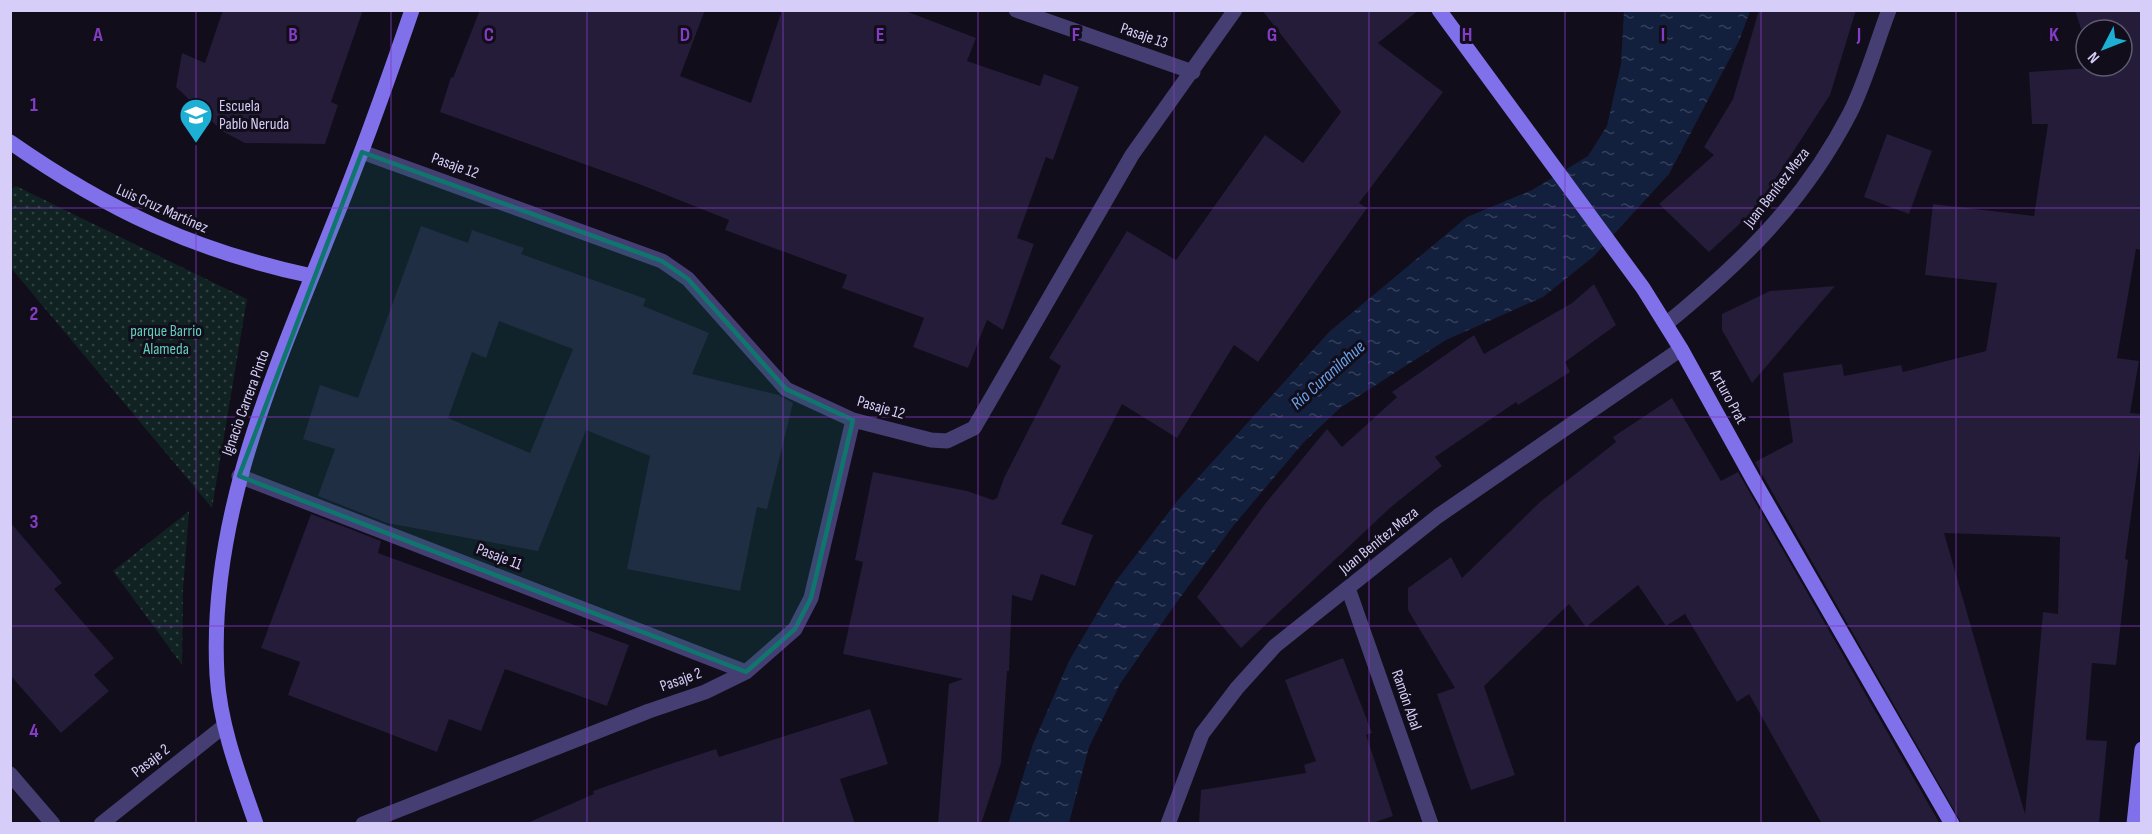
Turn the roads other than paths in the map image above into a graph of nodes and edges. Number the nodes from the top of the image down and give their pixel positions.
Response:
1 (412, 10) edge
2 (1016, 10) edge
3 (1235, 10) edge
4 (1889, 10) edge
5 (1441, 14) edge
6 (1193, 72) junction
7 (10, 142) edge
8 (362, 152) junction
9 (312, 276) junction
10 (1666, 324) junction
11 (1681, 349) junction
12 (853, 420) junction
13 (239, 476) junction
14 (1348, 588) junction
15 (747, 672) junction
16 (224, 726) junction
17 (2142, 749) edge
18 (10, 774) edge
19 (53, 824) edge
20 (100, 824) edge
21 (256, 824) edge
22 (363, 824) edge
23 (1168, 824) edge
24 (1431, 824) edge
25 (1952, 824) edge
26 (2134, 824) edge

1 - 8 street, Ignacio Carrera Pinto
2 - 6 street, Pasaje 13
3 - 6 street, Pasaje 12
4 - 10 street, Juan Benítez Meza
5 - 10 street, Arturo Prat
6 - 12 street, Pasaje 12
7 - 9 street, Luis Cruz Martínez
8 - 9 street, Ignacio Carrera Pinto
8 - 12 street, Pasaje 12
9 - 13 street, Ignacio Carrera Pinto
10 - 11 street, Arturo Prat
11 - 14 street, Juan Benítez Meza
11 - 25 street, Arturo Prat
12 - 15 street, Pasaje 2
13 - 15 street, Pasaje 11
13 - 16 street, Ignacio Carrera Pinto
14 - 23 street, Juan Benítez Meza
14 - 24 street, Ramón Abal
15 - 22 street, Pasaje 2
16 - 20 street, Pasaje 2
16 - 21 street, Ignacio Carrera Pinto
17 - 26 street
18 - 19 street

